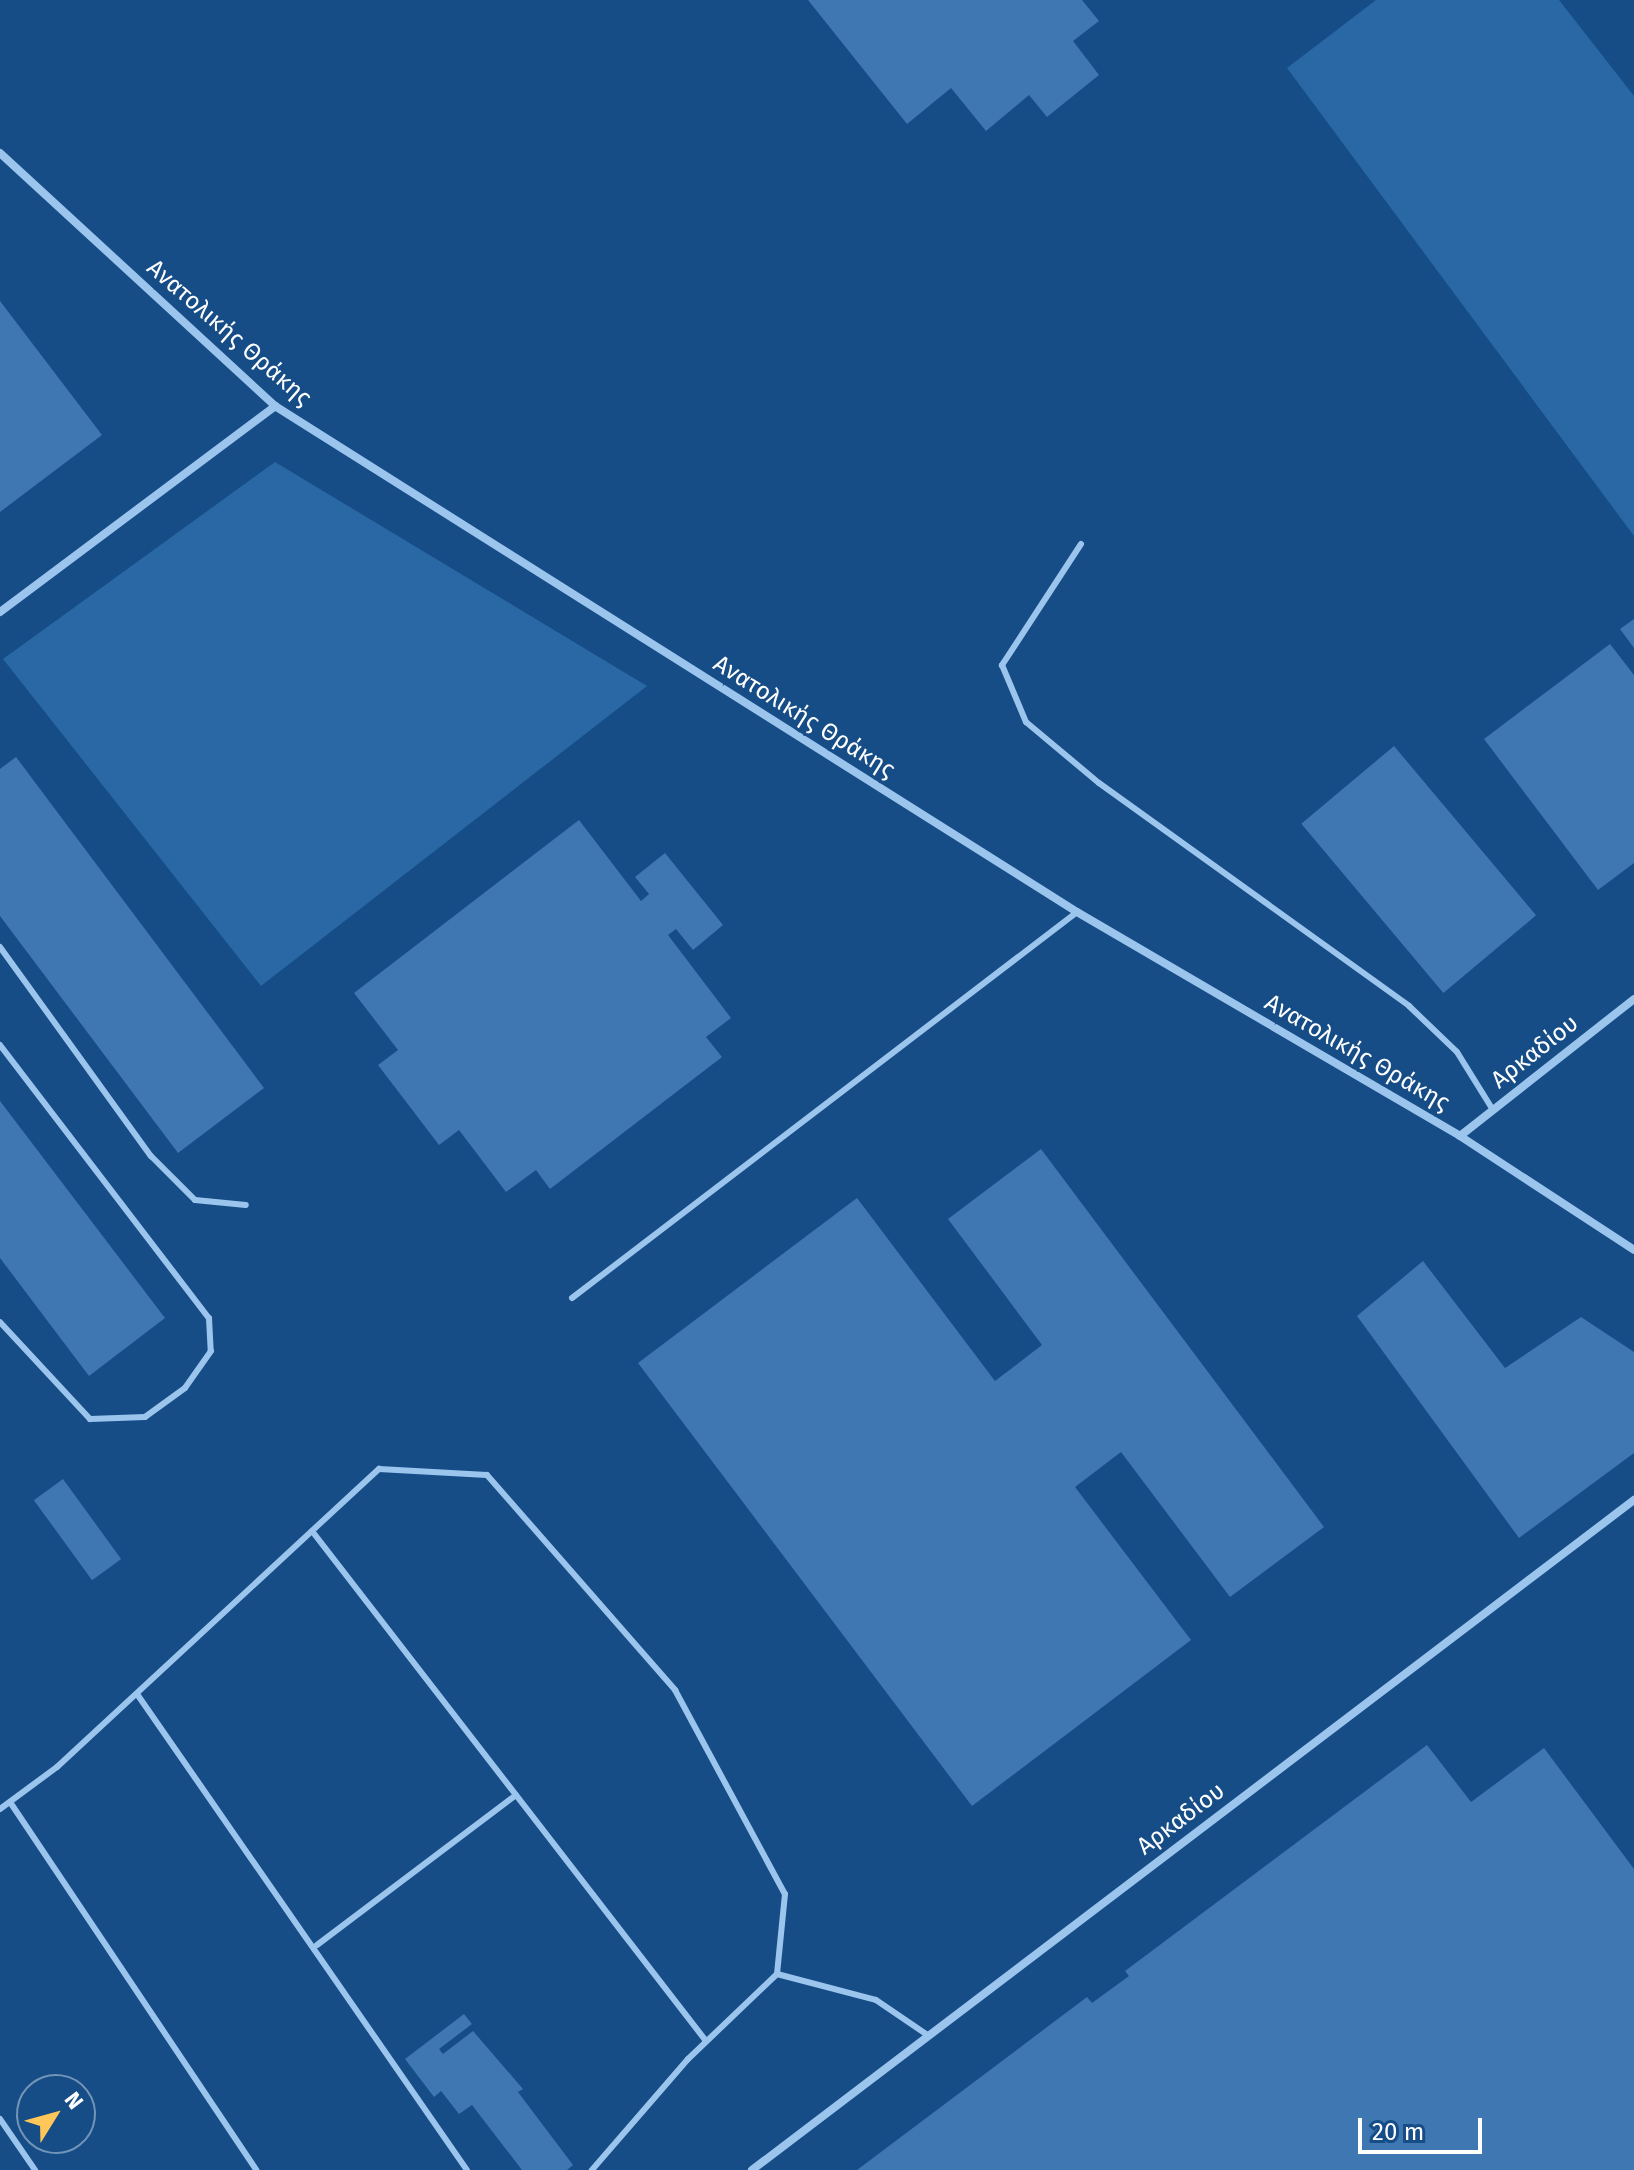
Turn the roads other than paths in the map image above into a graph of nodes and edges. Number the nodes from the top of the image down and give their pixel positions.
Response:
1 (0, 153) edge
2 (275, 406) junction
3 (1081, 544) dead end
4 (0, 612) edge
5 (1077, 912) junction
6 (0, 947) edge
7 (1634, 999) edge
8 (0, 1045) edge
9 (1493, 1110) junction
10 (1460, 1136) junction
11 (246, 1205) dead end
12 (1634, 1250) edge
13 (572, 1298) dead end
14 (0, 1322) edge
15 (1634, 1500) edge
16 (312, 1531) junction
17 (137, 1694) junction
18 (516, 1795) junction
19 (10, 1802) junction
20 (0, 1809) edge
21 (317, 1945) junction
22 (777, 1974) junction
23 (929, 2036) junction
24 (706, 2041) junction
25 (0, 2119) edge
26 (35, 2170) edge
27 (256, 2170) edge
28 (467, 2170) edge
29 (592, 2170) edge
30 (752, 2170) edge

1 - 2 street, Ανατολικής Θράκης
2 - 4 street
2 - 5 street, Ανατολικής Θράκης
3 - 9 lane
5 - 10 street, Ανατολικής Θράκης
5 - 13 lane
6 - 11 lane
7 - 9 street, Αρκαδίου
8 - 14 lane
9 - 10 street, Αρκαδίου
10 - 12 street, Ανατολικής Θράκης
15 - 23 street, Αρκαδίου
16 - 17 lane
16 - 18 lane
16 - 22 lane
17 - 19 lane
17 - 21 lane
18 - 21 lane
18 - 24 lane
19 - 20 lane
19 - 27 lane
21 - 28 lane
22 - 23 lane
22 - 24 lane
23 - 30 street, Αρκαδίου
24 - 29 lane
25 - 26 lane

